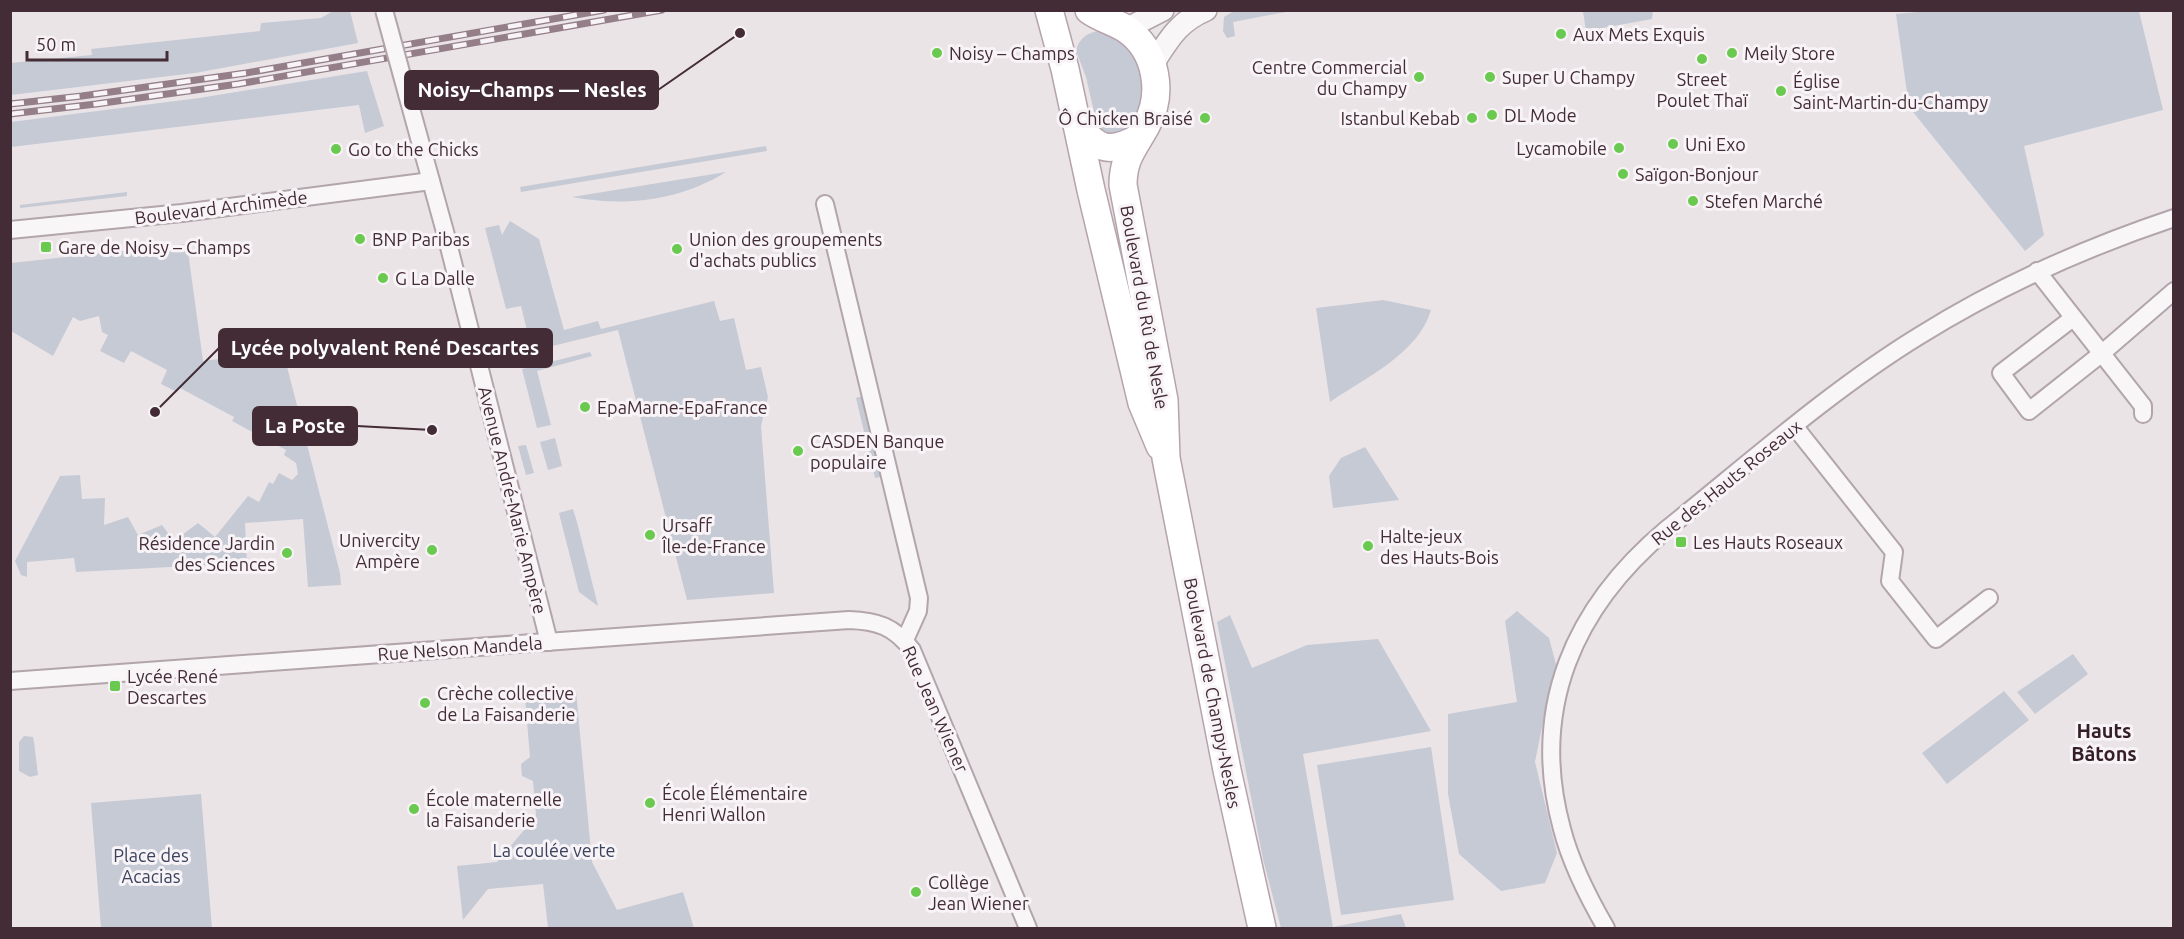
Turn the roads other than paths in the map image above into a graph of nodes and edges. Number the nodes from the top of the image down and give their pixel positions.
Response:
1 (384, 10) edge
2 (1049, 10) edge
3 (1089, 10) edge
4 (1163, 10) edge
5 (1206, 10) edge
6 (1126, 29) junction
7 (1153, 64) junction
8 (1065, 69) junction
9 (1076, 122) junction
10 (1137, 139) junction
11 (431, 181) junction
12 (825, 204) dead end
13 (2174, 218) edge
14 (10, 230) edge
15 (2037, 271) junction
16 (2174, 291) edge
17 (2073, 318) junction
18 (2101, 354) junction
19 (2142, 414) dead end
20 (1795, 427) junction
21 (1166, 458) junction
22 (1989, 598) dead end
23 (905, 640) junction
24 (549, 642) junction
25 (10, 681) edge
26 (1028, 928) edge
27 (1262, 928) edge
28 (1606, 928) edge

1 - 11 street, Avenue André-Marie Ampère, bridge
2 - 8 main road
3 - 6 main road
4 - 6 street
5 - 7 street
6 - 7 main road
6 - 8 main road
7 - 10 main road, Boulevard du Rû de Nesle
8 - 9 main road
9 - 10 main road
9 - 21 main road, Boulevard du Rû de Nesle
10 - 21 main road, Boulevard du Rû de Nesle
11 - 14 street, Boulevard Archimède
11 - 24 street, Avenue André-Marie Ampère
12 - 23 street, Rue Jean Wiener
13 - 15 street, Rue des Hauts Roseaux
15 - 17 street
15 - 20 street, Rue des Hauts Roseaux
16 - 18 street
17 - 18 street
17 - 18 street
18 - 19 street
20 - 22 street
20 - 28 street, Rue des Hauts Roseaux
21 - 27 main road, Boulevard de Champy-Nesles
23 - 24 street, Rue Nelson Mandela
23 - 26 street, Rue Jean Wiener
24 - 25 street, Rue Nelson Mandela

